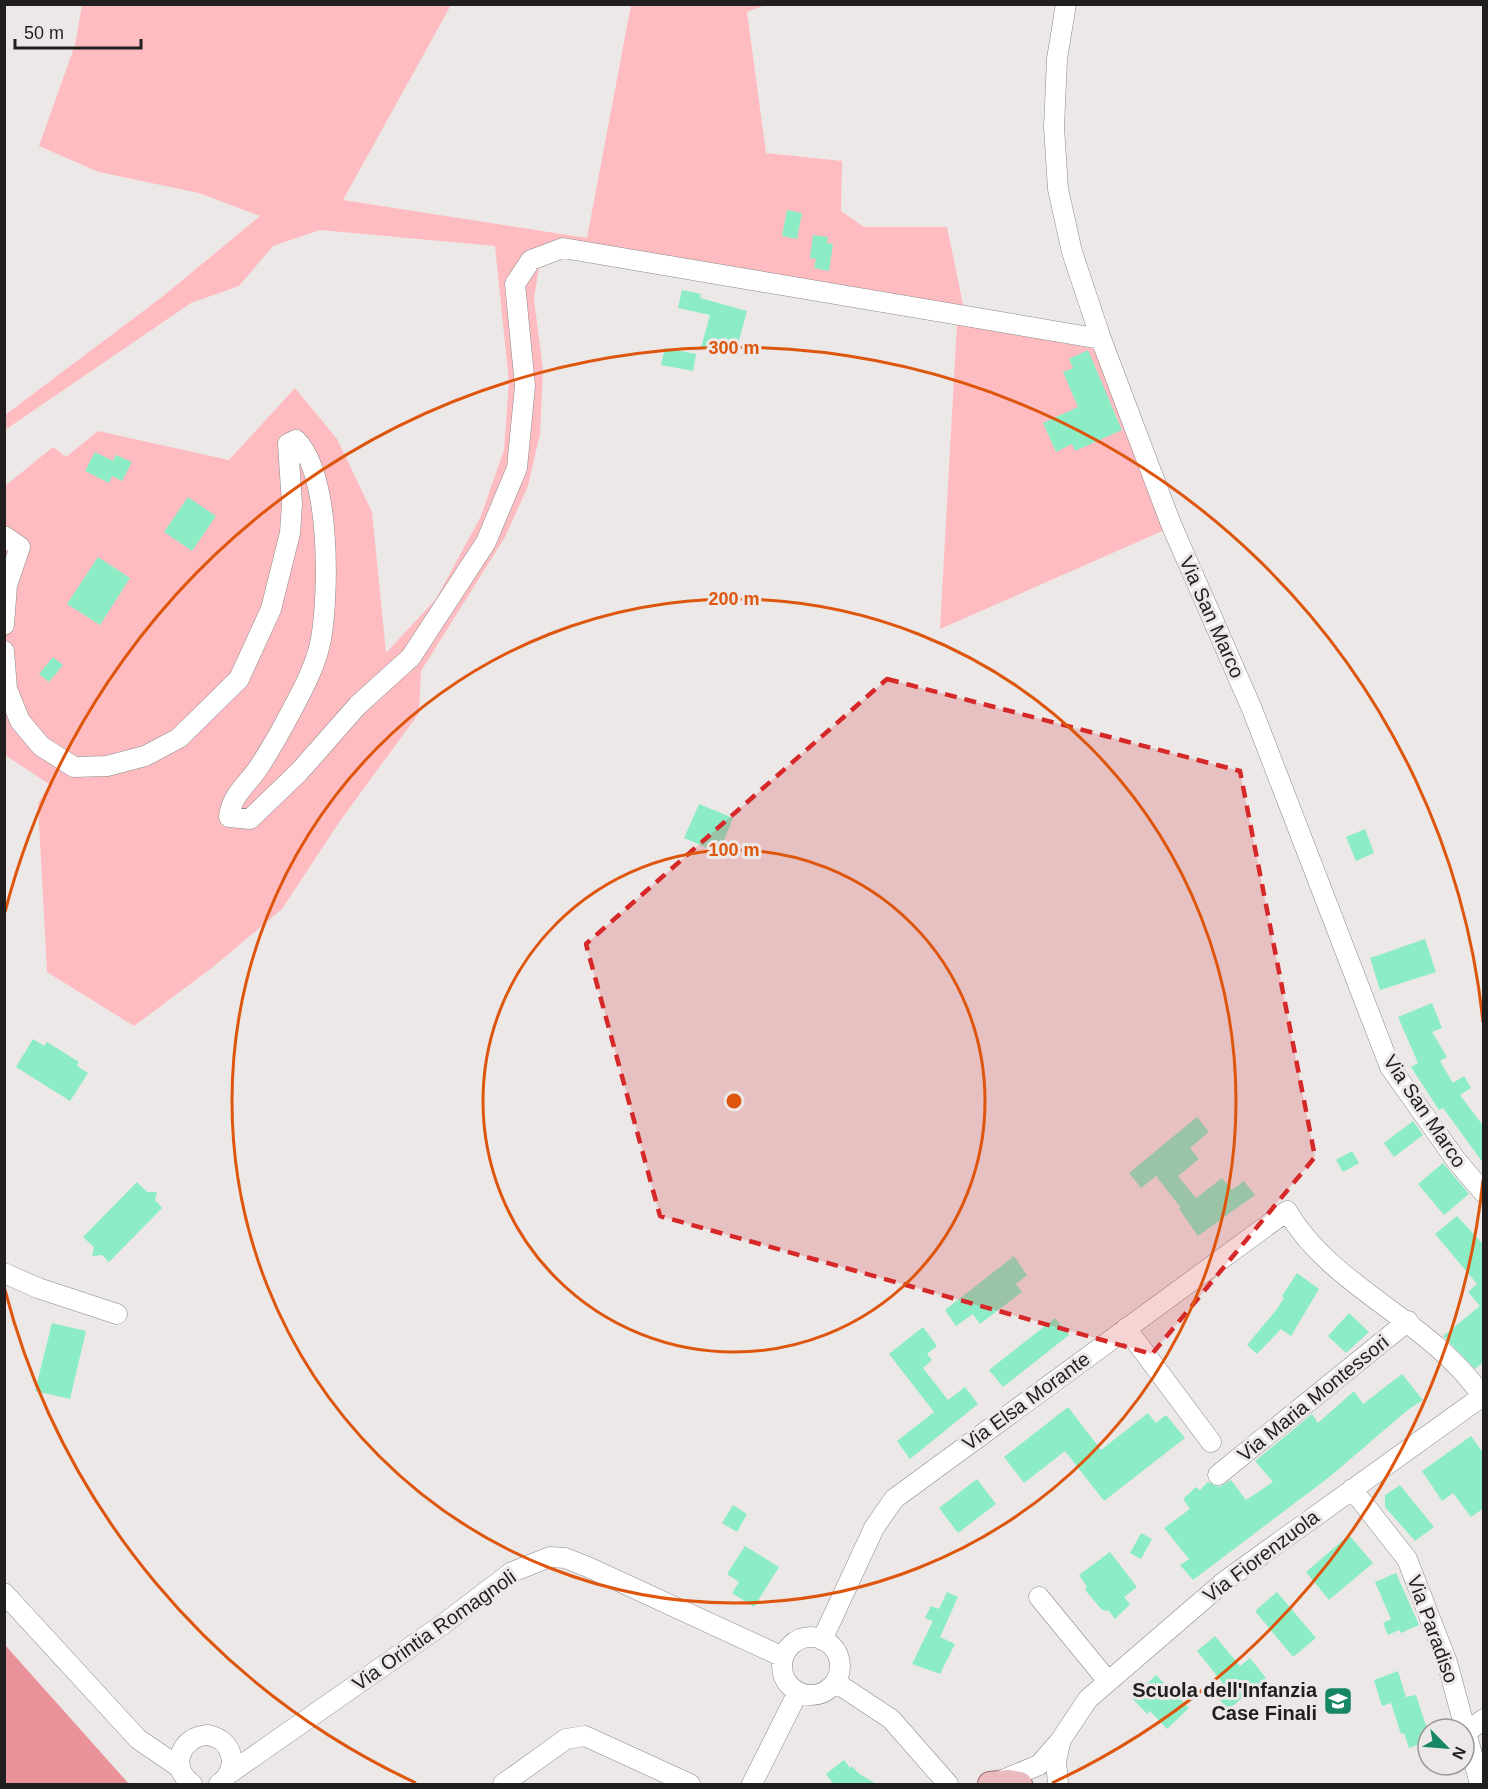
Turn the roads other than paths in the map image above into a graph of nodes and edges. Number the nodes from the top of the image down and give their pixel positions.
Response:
1 (1066, 4) edge
2 (1101, 339) junction
3 (4, 536) edge
4 (4, 625) edge
5 (4, 651) edge
6 (1484, 1193) edge
7 (1287, 1211) joint
8 (4, 1273) edge
9 (117, 1314) dead end
10 (1408, 1321) junction
11 (1126, 1328) junction
12 (1483, 1395) edge
13 (1211, 1442) dead end
14 (1218, 1475) dead end
15 (1352, 1489) junction
16 (4, 1593) edge
17 (1040, 1597) dead end
18 (822, 1640) junction
19 (783, 1656) junction
20 (1107, 1680) junction
21 (835, 1682) junction
22 (798, 1692) junction
23 (1472, 1717) edge
24 (128, 1725) junction
25 (1476, 1725) edge
26 (189, 1741) junction
27 (1060, 1741) junction
28 (225, 1743) junction
29 (264, 1749) junction
30 (179, 1767) junction
31 (224, 1779) edge
32 (1002, 1784) edge
33 (192, 1785) edge
34 (503, 1785) edge
35 (690, 1785) edge
36 (752, 1785) edge
37 (948, 1785) edge
38 (1058, 1785) edge
39 (1480, 1785) edge

1 - 2 street, Via San Marco
2 - 5 street
2 - 6 street, Via San Marco
3 - 4 street
7 - 10 street, Via Maria Montessori
7 - 11 street, Via Elsa Morante
8 - 9 street
10 - 12 street, Via Maria Montessori
10 - 14 street, Via Maria Montessori
11 - 13 street
11 - 18 street, Via Elsa Morante
12 - 15 street, Via Fiorenzuola
15 - 20 street, Via Fiorenzuola
15 - 23 street, Via Paradiso
16 - 24 street
17 - 20 street
18 - 19 street
18 - 21 street
19 - 22 street
19 - 29 street, Via Orintia Romagnoli
20 - 27 street, Via Fiorenzuola
21 - 22 street
21 - 37 street
22 - 36 street
24 - 26 street
24 - 30 street
25 - 39 street, Via Paradiso
26 - 28 street
26 - 30 street
27 - 32 street, Via Fiorenzuola
27 - 38 street, Via Fiorenzuola
28 - 29 street
28 - 31 street
29 - 31 street, Via Orintia Romagnoli
30 - 33 street
34 - 35 street

